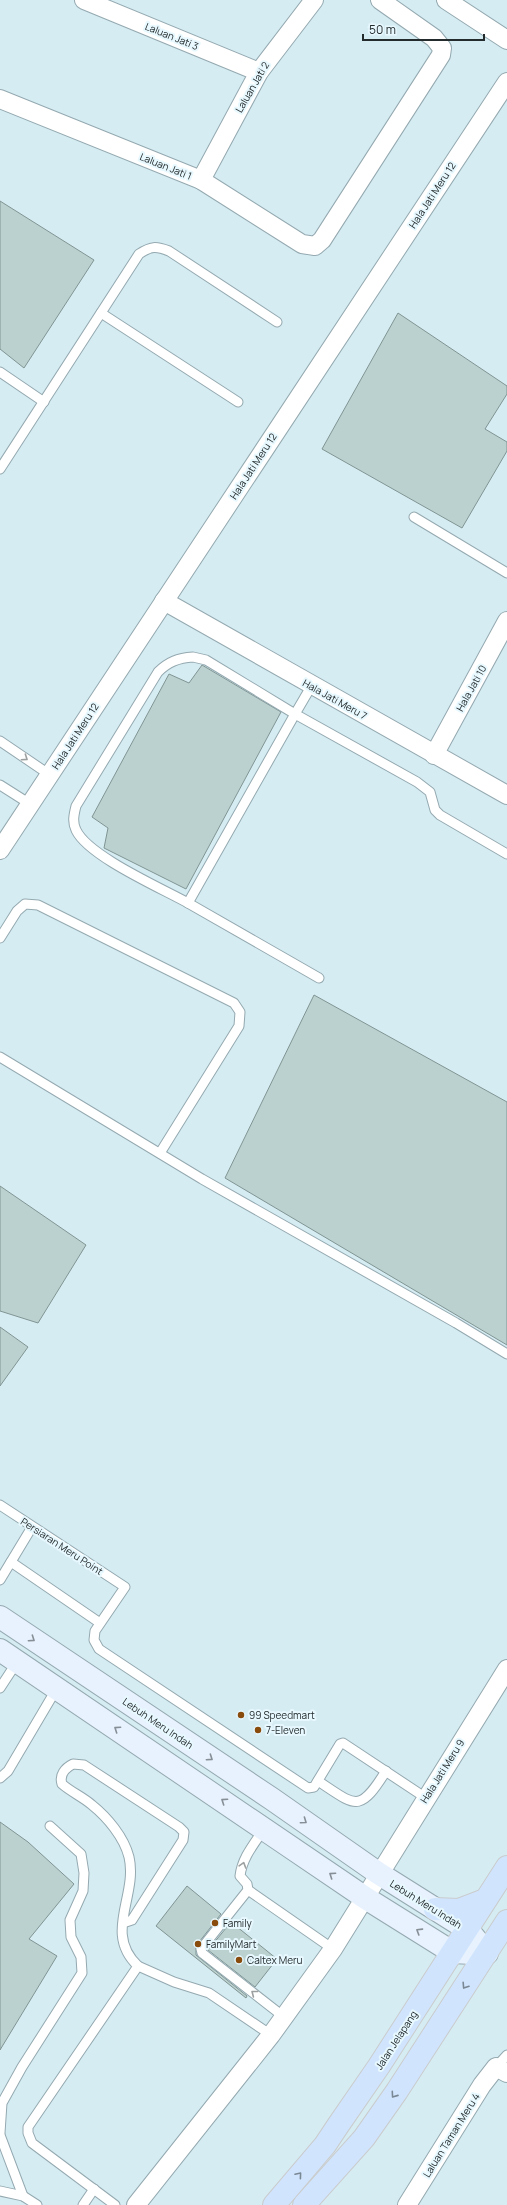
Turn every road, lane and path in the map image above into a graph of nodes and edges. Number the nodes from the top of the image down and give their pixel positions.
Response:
1 (84, 0) edge
2 (314, 0) edge
3 (380, 0) edge
4 (446, 0) edge
5 (507, 40) edge
6 (259, 72) junction
7 (507, 82) edge
8 (0, 99) edge
9 (201, 180) junction
10 (102, 313) junction
11 (277, 322) dead end
12 (0, 372) edge
13 (44, 402) junction
14 (238, 402) dead end
15 (0, 469) edge
16 (414, 517) dead end
17 (507, 573) edge
18 (164, 601) junction
19 (507, 621) edge
20 (312, 685) junction
21 (295, 714) junction
22 (0, 741) edge
23 (434, 755) junction
24 (50, 775) junction
25 (0, 785) edge
26 (507, 795) edge
27 (30, 804) junction
28 (0, 850) edge
29 (507, 854) edge
30 (188, 903) junction
31 (0, 938) edge
32 (319, 978) dead end
33 (0, 1057) edge
34 (160, 1153) junction
35 (507, 1354) edge
36 (0, 1505) edge
37 (32, 1527) junction
38 (11, 1562) junction
39 (0, 1580) edge
40 (0, 1617) edge
41 (100, 1623) junction
42 (9, 1656) edge
43 (507, 1669) edge
44 (0, 1688) edge
45 (57, 1688) junction
46 (386, 1771) junction
47 (0, 1778) edge
48 (318, 1781) junction
49 (426, 1798) junction
50 (50, 1826) dead end
51 (264, 1828) junction
52 (507, 1867) edge
53 (378, 1873) junction
54 (248, 1890) junction
55 (364, 1896) junction
56 (485, 1900) junction
57 (435, 1909) junction
58 (507, 1921) edge
59 (123, 1923) junction
60 (467, 1929) junction
61 (333, 1949) junction
62 (452, 1952) junction
63 (487, 1954) junction
64 (138, 1966) junction
65 (284, 2017) junction
66 (271, 2036) junction
67 (504, 2065) edge
68 (0, 2134) edge
69 (94, 2189) junction
70 (0, 2191) edge
71 (23, 2196) junction
72 (37, 2205) edge
73 (83, 2205) edge
74 (115, 2205) edge
75 (136, 2205) edge
76 (274, 2205) edge
77 (304, 2205) edge
78 (407, 2205) edge

1 - 6 street, Laluan Jati 3
2 - 6 street, Laluan Jati 2
3 - 9 street, Laluan Jati 1
4 - 5 street
6 - 9 street, Laluan Jati 2
7 - 18 street, Hala Jati Meru 12
8 - 9 street, Laluan Jati 1
10 - 11 lane
10 - 13 lane
10 - 14 lane
12 - 13 lane
13 - 15 lane
16 - 17 lane
18 - 20 street, Hala Jati Meru 7
18 - 24 street, Hala Jati Meru 12
19 - 23 street, Hala Jati 10
20 - 21 lane
20 - 23 street, Hala Jati Meru 7
21 - 29 lane
21 - 30 lane
21 - 30 lane
22 -> 24 lane
23 - 26 street, Hala Jati Meru 7
24 - 27 street, Hala Jati Meru 12
25 - 27 lane
27 - 28 street, Hala Jati Meru 12
30 - 32 lane
31 - 34 lane
33 - 34 lane
34 - 35 lane
36 - 37 lane, Persiaran Meru Point
37 - 38 lane
37 - 41 lane, Persiaran Meru Point
38 - 39 lane
38 - 41 lane
40 -> 53 main road, Lebuh Meru Indah
41 - 48 lane
42 - 44 lane
42 - 45 main road
43 - 49 street, Hala Jati Meru 9
45 - 47 lane
51 -> 45 main road
46 - 48 lane
46 - 48 lane
46 - 49 lane
49 - 53 street, Hala Jati Meru 9
50 - 68 lane
54 -> 51 lane
55 -> 51 main road
52 - 56 main road, Jalan Jelapang
53 - 55 street, Hala Jati Meru 9
53 - 57 main road, Lebuh Meru Indah
54 - 61 lane
65 -> 54 lane
55 - 61 street, Hala Jati Meru 9
62 -> 55 main road
56 - 57 main road
56 - 60 main road, Jalan Jelapang
57 - 60 main road, Lebuh Meru Indah
58 - 63 main road
59 - 59 lane
59 - 64 lane
60 - 62 main road, Jalan Jelapang
60 - 63 main road, Lebuh Meru Indah
61 - 65 street, Hala Jati Meru 9
62 - 63 main road
76 -> 62 main road, Jalan Jelapang
63 -> 77 main road
64 - 66 lane
64 - 69 lane
65 - 66 street, Hala Jati Meru 9
66 - 75 street, Hala Jati Meru 9
67 - 78 street, Laluan Taman Meru 4
68 - 71 lane
69 - 73 lane
69 - 74 lane
70 - 71 lane
71 - 72 lane

